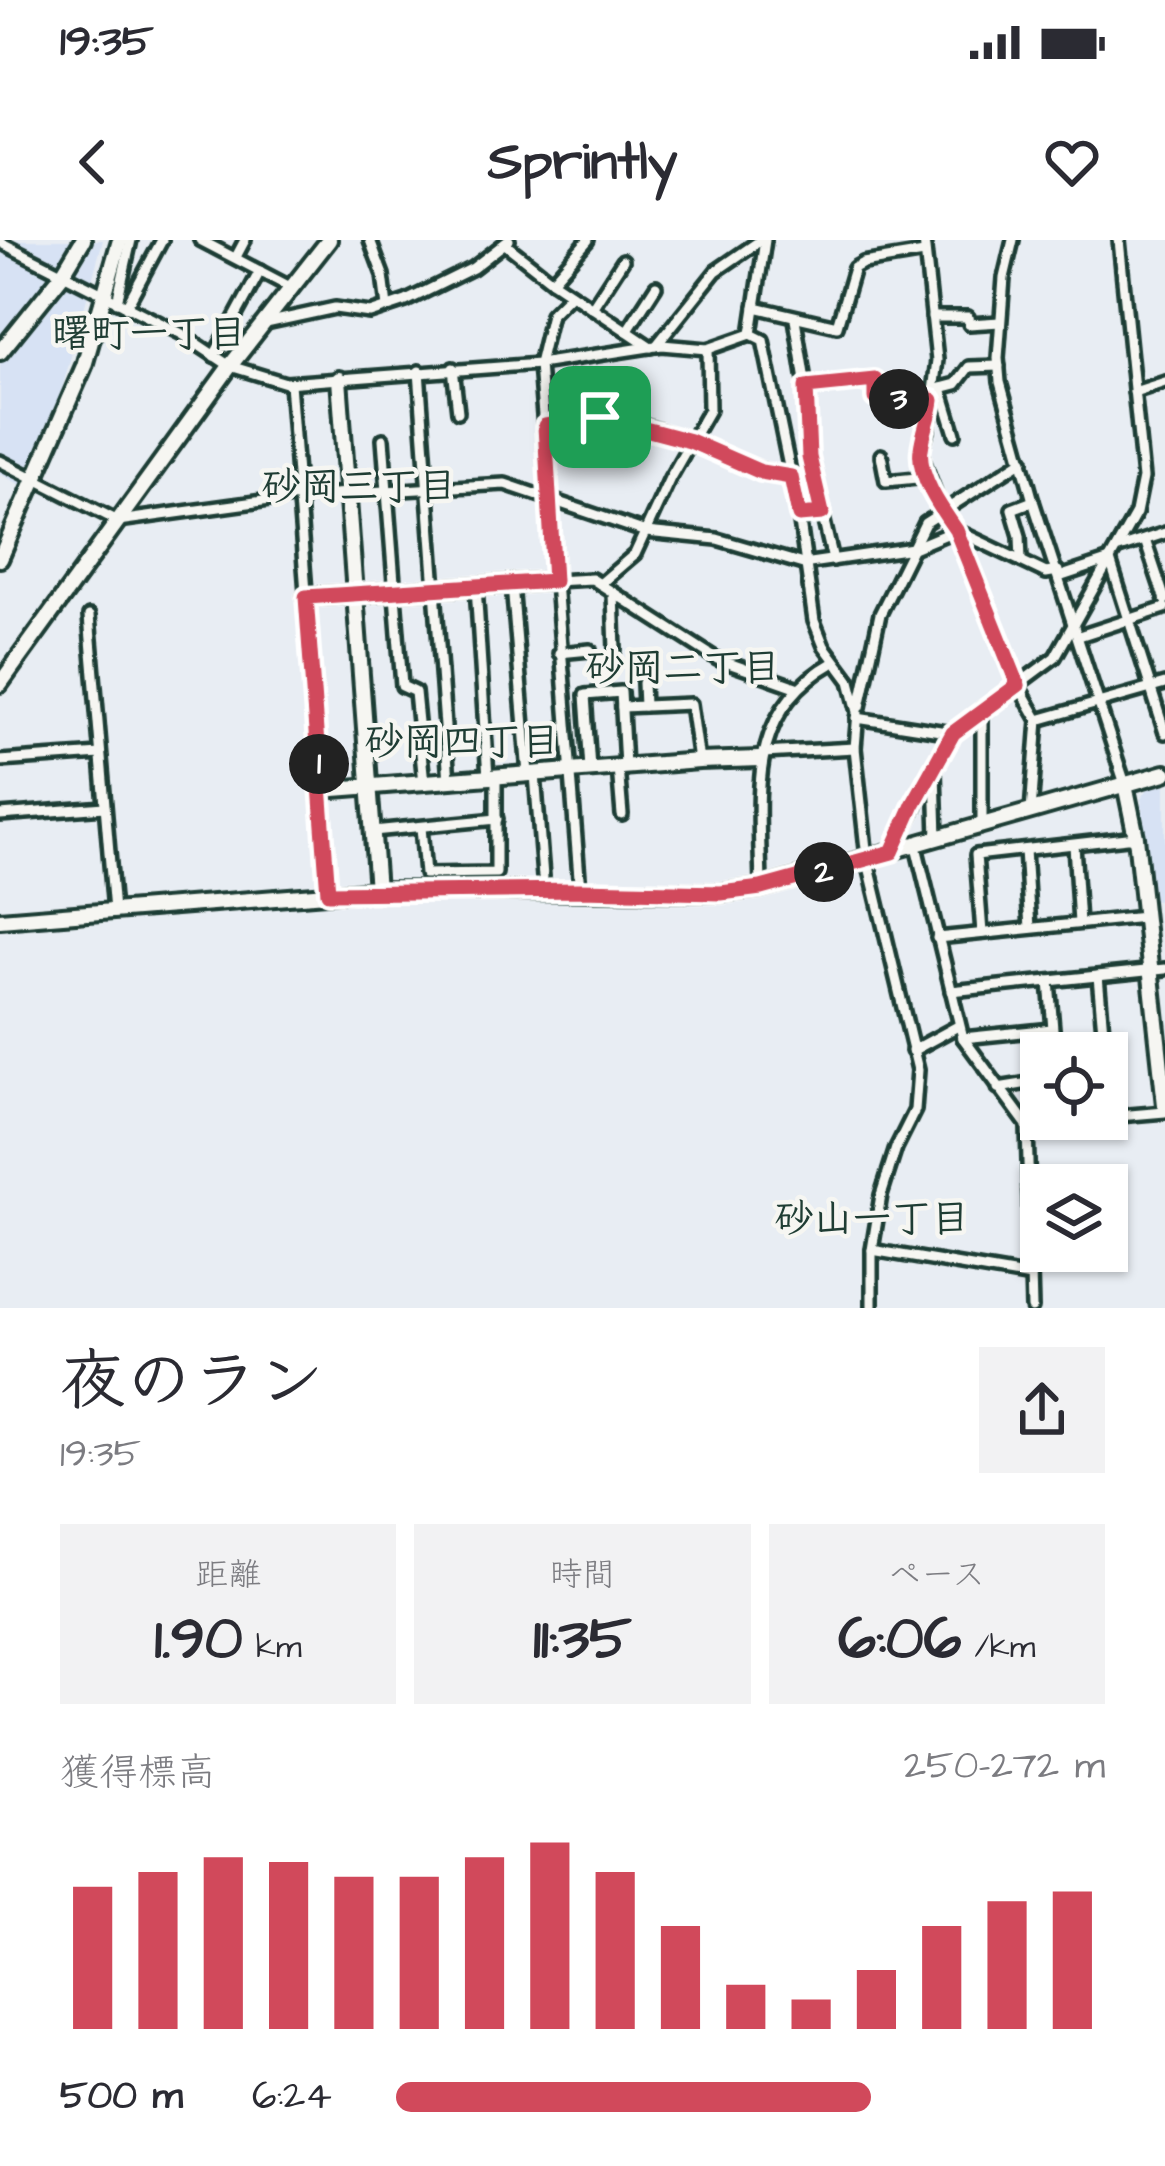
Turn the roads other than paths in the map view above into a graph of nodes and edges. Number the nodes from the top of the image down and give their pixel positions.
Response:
1 (83, 240) edge
2 (120, 240) edge
3 (131, 240) edge
4 (162, 240) edge
5 (200, 240) edge
6 (245, 240) edge
7 (329, 240) edge
8 (370, 240) edge
9 (588, 240) edge
10 (763, 240) edge
11 (924, 240) edge
12 (1013, 240) edge
13 (1119, 240) edge
14 (0, 242) edge
15 (507, 242) edge
16 (924, 253) junction
17 (236, 257) junction
18 (623, 260) dead end
19 (260, 271) junction
20 (62, 274) junction
21 (552, 281) junction
22 (656, 286) dead end
23 (290, 287) junction
24 (572, 294) junction
25 (116, 302) junction
26 (387, 307) junction
27 (755, 307) junction
28 (592, 308) junction
29 (932, 317) junction
30 (795, 319) junction
31 (1000, 322) junction
32 (262, 324) junction
33 (627, 331) junction
34 (751, 334) junction
35 (653, 346) junction
36 (708, 349) junction
37 (0, 352) edge
38 (214, 356) junction
39 (539, 364) junction
40 (230, 366) junction
41 (999, 366) junction
42 (453, 368) junction
43 (419, 371) junction
44 (339, 379) junction
45 (1165, 382) edge
46 (290, 383) junction
47 (806, 387) junction
48 (1134, 392) junction
49 (935, 393) junction
50 (458, 412) dead end
51 (545, 426) junction
52 (955, 434) dead end
53 (383, 439) dead end
54 (690, 441) junction
55 (881, 455) dead end
56 (1023, 460) junction
57 (0, 461) edge
58 (791, 477) junction
59 (927, 477) junction
60 (34, 480) junction
61 (428, 486) junction
62 (347, 491) junction
63 (386, 492) junction
64 (298, 496) junction
65 (549, 500) junction
66 (1033, 501) junction
67 (941, 509) junction
68 (822, 513) junction
69 (799, 515) junction
70 (118, 521) junction
71 (956, 530) junction
72 (646, 532) junction
73 (1165, 533) edge
74 (1145, 539) junction
75 (913, 548) junction
76 (1117, 548) junction
77 (0, 560) edge
78 (833, 560) junction
79 (1110, 560) junction
80 (1021, 561) junction
81 (803, 564) junction
82 (1058, 574) junction
83 (554, 581) junction
84 (512, 584) junction
85 (600, 584) junction
86 (476, 586) junction
87 (435, 589) junction
88 (393, 592) junction
89 (613, 593) junction
90 (355, 594) junction
91 (306, 597) junction
92 (1165, 604) edge
93 (89, 616) dead end
94 (1128, 618) junction
95 (1073, 619) junction
96 (1079, 636) junction
97 (590, 650) dead end
98 (615, 650) dead end
99 (559, 653) junction
100 (834, 662) junction
101 (643, 683) dead end
102 (1165, 683) edge
103 (0, 685) edge
104 (1018, 685) junction
105 (796, 687) junction
106 (1150, 688) junction
107 (1101, 702) junction
108 (644, 706) junction
109 (622, 707) junction
110 (982, 709) junction
111 (857, 715) junction
112 (1038, 720) junction
113 (953, 733) junction
114 (1165, 734) edge
115 (855, 748) junction
116 (100, 754) junction
117 (761, 756) junction
118 (699, 760) junction
119 (0, 761) edge
120 (622, 767) junction
121 (590, 769) junction
122 (569, 770) junction
123 (935, 771) junction
124 (1165, 773) edge
125 (532, 774) junction
126 (492, 778) junction
127 (449, 781) junction
128 (424, 783) junction
129 (1125, 784) junction
130 (369, 787) junction
131 (321, 790) junction
132 (105, 807) junction
133 (1031, 813) junction
134 (0, 815) edge
135 (622, 815) dead end
136 (497, 819) junction
137 (982, 825) junction
138 (421, 826) junction
139 (373, 831) junction
140 (1136, 837) junction
141 (937, 839) junction
142 (1074, 844) junction
143 (916, 846) junction
144 (1025, 850) junction
145 (892, 852) junction
146 (867, 858) junction
147 (543, 877) dead end
148 (761, 888) junction
149 (377, 890) junction
150 (580, 890) junction
151 (328, 893) junction
152 (114, 911) junction
153 (1144, 916) junction
154 (0, 920) edge
155 (1079, 923) junction
156 (1030, 928) junction
157 (982, 933) junction
158 (937, 938) junction
159 (1157, 970) edge
160 (1098, 976) junction
161 (1049, 981) junction
162 (951, 991) junction
163 (958, 1026) junction
164 (1052, 1029) junction
165 (1052, 1032) edge
166 (1103, 1032) edge
167 (963, 1038) junction
168 (912, 1051) junction
169 (1020, 1084) edge
170 (998, 1088) junction
171 (1165, 1108) edge
172 (1128, 1114) edge
173 (1020, 1116) edge
174 (1027, 1140) edge
175 (872, 1250) junction
176 (1031, 1276) junction
177 (872, 1308) edge
178 (1032, 1308) edge

1 - 20 street
2 - 25 street
3 - 25 street
4 - 25 street
5 - 17 street
6 - 17 street
7 - 23 street
8 - 26 street
9 - 21 street
10 - 27 street
10 - 35 street
11 - 16 street
12 - 31 street
13 - 48 street
14 - 20 street
15 - 21 street
15 - 26 street
16 - 29 street
16 - 30 street
17 - 19 street
18 - 28 street
19 - 23 street
19 - 38 street
20 - 25 street
20 - 37 street
21 - 24 street
22 - 33 street
23 - 32 street
24 - 28 street
24 - 39 street
25 - 38 street
25 - 60 street
26 - 32 street
27 - 30 street
27 - 34 street
28 - 33 street
29 - 31 street
29 - 49 street
30 - 47 street
31 - 41 street
32 - 40 street
33 - 35 street
34 - 36 street
34 - 58 street
35 - 36 street
35 - 39 street
36 - 54 street
38 - 40 street
39 - 42 street
39 - 51 street
40 - 46 street
40 - 70 street
41 - 49 street
41 - 56 street
42 - 43 street
42 - 50 street
43 - 44 street
43 - 61 street
44 - 46 street
44 - 62 street
45 - 48 street
46 - 64 street
47 - 49 street
47 - 68 street
48 - 76 street
49 - 52 street
49 - 59 street
51 - 54 street
51 - 65 street
53 - 63 street
54 - 58 street
54 - 72 street
55 - 59 street
56 - 66 street
56 - 67 street
57 - 60 street
58 - 69 street
59 - 67 street
60 - 70 street
60 - 77 street
61 - 63 street
61 - 65 street
61 - 87 street
62 - 63 street
62 - 64 street
62 - 90 street
63 - 88 street
64 - 70 street
64 - 91 street
65 - 72 street
65 - 83 street
66 - 80 street
66 - 82 street
67 - 71 street
67 - 75 street
68 - 69 street
68 - 78 street
69 - 81 street
70 - 103 street
71 - 75 street
71 - 80 street
71 - 104 street
72 - 81 street
72 - 85 street
73 - 74 street
74 - 76 street
74 - 92 street
75 - 78 street
75 - 111 street
76 - 79 street
78 - 81 street
79 - 82 street
79 - 94 street
79 - 95 street
80 - 82 street
81 - 100 street
82 - 95 street
83 - 84 street
83 - 85 street
83 - 99 street
84 - 86 street
84 - 125 street
85 - 89 street
86 - 87 street
86 - 126 street
87 - 88 street
87 - 127 street
88 - 90 street
88 - 128 street
89 - 98 street
89 - 105 street
90 - 91 street
90 - 130 street
91 - 131 street
92 - 94 street
93 - 116 street
94 - 96 street
94 - 106 street
95 - 96 street
95 - 104 street
96 - 107 street
97 - 99 street
99 - 122 street
100 - 105 street
100 - 111 street
101 - 108 street
102 - 106 street
104 - 110 street
104 - 112 street
105 - 117 street
106 - 107 street
106 - 114 street
107 - 112 street
107 - 129 street
108 - 109 street
108 - 118 street
109 - 120 street
109 - 121 street
110 - 113 street
110 - 137 street
111 - 113 street
111 - 115 street
112 - 133 street
113 - 123 street
115 - 117 street
115 - 146 street
116 - 119 street
116 - 132 street
117 - 118 street
117 - 148 street
118 - 120 street
120 - 121 street
120 - 135 street
121 - 122 street
122 - 125 street
122 - 150 street
123 - 141 street
123 - 145 street
124 - 129 street
125 - 126 street
125 - 147 street
126 - 127 street
126 - 136 street
127 - 128 street
128 - 130 street
129 - 133 street
129 - 140 street
130 - 131 street
130 - 139 street
131 - 151 street
132 - 134 street
132 - 152 street
133 - 137 street
136 - 138 street
136 - 138 street
137 - 141 street
138 - 139 street
139 - 149 street
140 - 142 street
140 - 153 street
141 - 143 street
142 - 144 street
142 - 155 street
143 - 145 street
143 - 158 street
144 - 156 street
144 - 157 street
145 - 146 street
146 - 148 street
146 - 168 street
148 - 150 street
149 - 150 street
149 - 151 street
151 - 152 street
152 - 154 street
153 - 155 street
153 - 159 street
155 - 156 street
156 - 157 street
157 - 158 street
158 - 162 street
159 - 160 street
159 - 171 street
160 - 161 street
160 - 166 street
161 - 162 street
161 - 164 street
162 - 163 street
163 - 167 street
163 - 168 street
164 - 165 street
164 - 167 street
167 - 170 street
168 - 175 street
169 - 170 street
170 - 173 street
171 - 172 street
174 - 176 street
175 - 176 street
175 - 177 street
176 - 178 street

